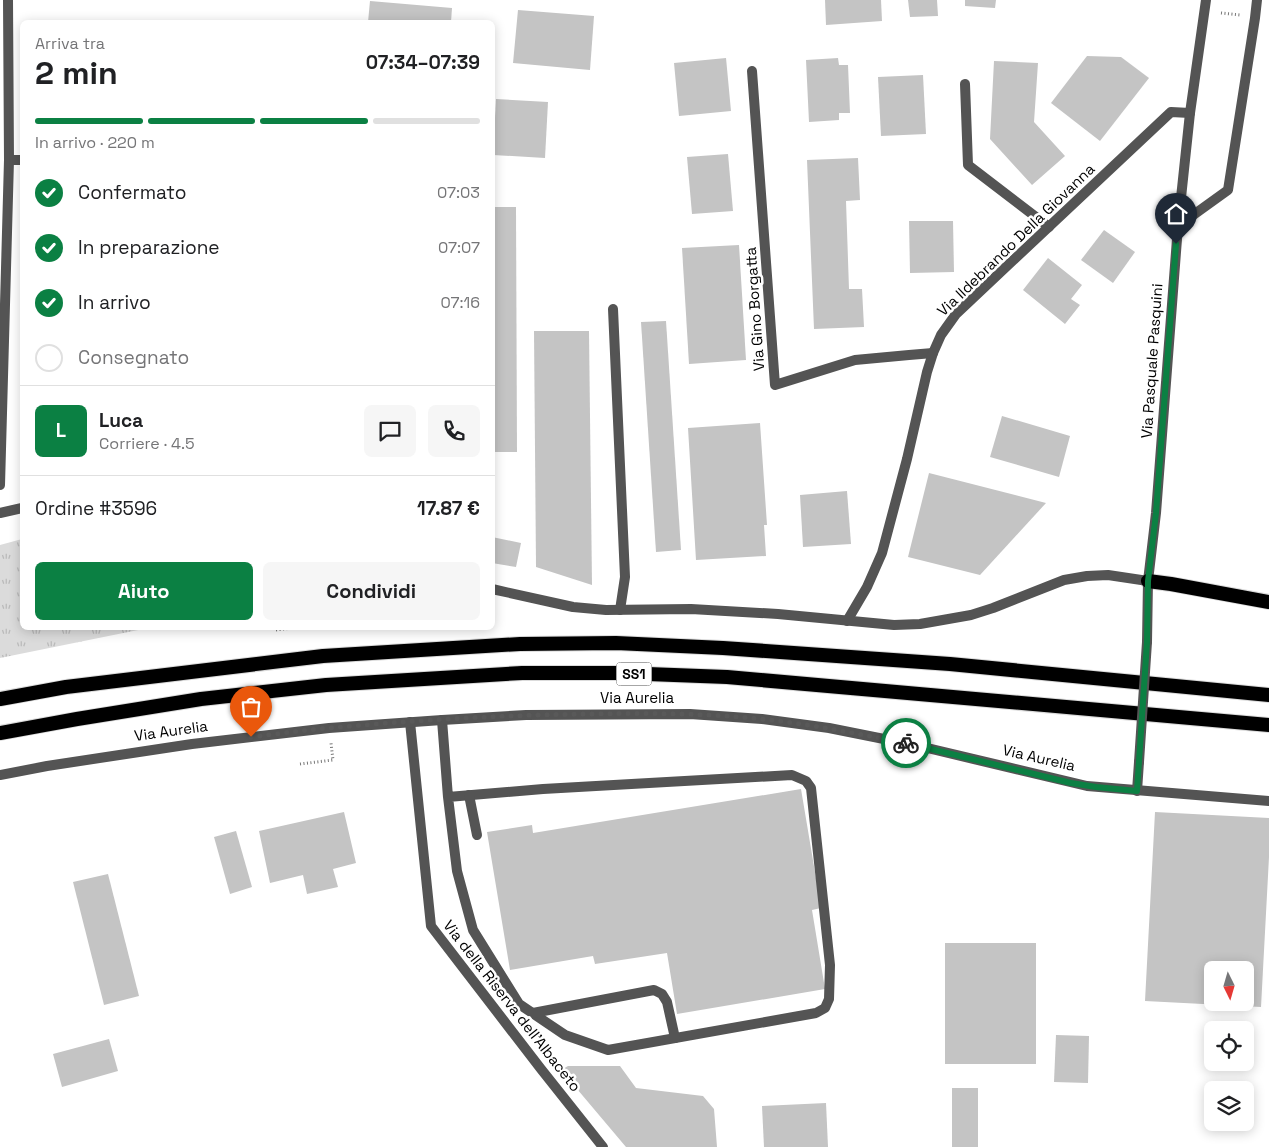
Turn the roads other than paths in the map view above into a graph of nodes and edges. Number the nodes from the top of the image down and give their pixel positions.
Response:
1 (8, 0) edge
2 (1257, 0) edge
3 (1206, 5) edge
4 (752, 70) dead end
5 (965, 84) dead end
6 (1190, 113) junction
7 (9, 160) junction
8 (20, 160) edge
9 (1178, 226) junction
10 (1049, 228) junction
11 (613, 309) dead end
12 (933, 353) junction
13 (0, 485) edge
14 (20, 508) edge
15 (0, 513) edge
16 (1148, 581) junction
17 (495, 590) edge
18 (1269, 602) edge
19 (620, 610) junction
20 (847, 621) junction
21 (1269, 695) edge
22 (0, 698) edge
23 (442, 720) junction
24 (410, 722) junction
25 (1269, 725) edge
26 (0, 733) edge
27 (0, 775) edge
28 (1137, 791) junction
29 (469, 795) junction
30 (448, 796) junction
31 (1269, 802) edge
32 (477, 834) dead end
33 (533, 1013) junction
34 (674, 1038) junction
35 (603, 1147) edge

1 - 7 street
2 - 9 street
3 - 6 street
4 - 12 street, Via Gino Borgatta
5 - 10 street, Via Ildebrando Della Giovanna
6 - 9 street, Via Pasquale Pasquini
6 - 10 street, Via Ildebrando Della Giovanna
7 - 8 street
7 - 13 street
9 - 16 street, Via Pasquale Pasquini
10 - 12 street, Via Ildebrando Della Giovanna
11 - 19 street
12 - 20 street, Via Ildebrando Della Giovanna
14 - 15 street
16 - 18 highway
16 - 20 street
16 - 28 street, Via Pasquale Pasquini, bridge
17 - 19 street
19 - 20 street
21 - 22 highway, SS1
23 - 24 street, Via Aurelia
23 - 28 street, Via Aurelia
23 - 30 street
24 - 27 street, Via Aurelia
24 - 35 street, Via della Riserva dell'Albaceto
25 - 26 highway, Via Aurelia / SS1
28 - 31 street, Via Aurelia
29 - 30 street
29 - 32 street
29 - 34 street
30 - 33 street
33 - 34 street
33 - 34 street

